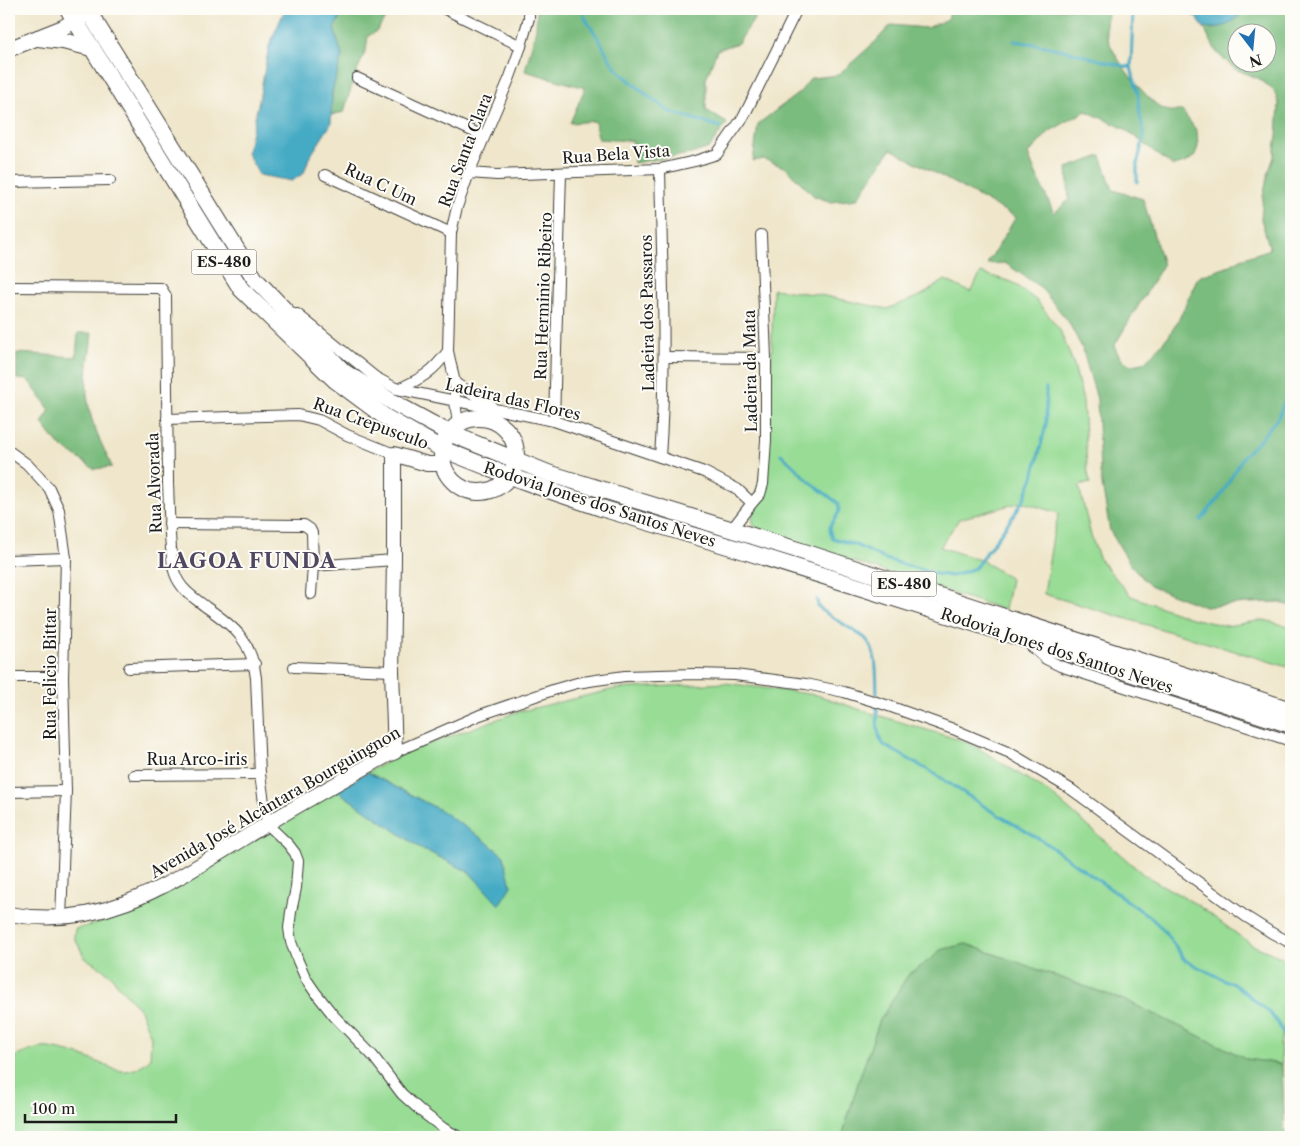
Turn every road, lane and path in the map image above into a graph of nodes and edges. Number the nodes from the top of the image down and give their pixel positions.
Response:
1 (445, 9) edge
2 (529, 9) edge
3 (797, 9) edge
4 (88, 10) edge
5 (71, 12) edge
6 (38, 38) junction
7 (521, 46) junction
8 (92, 48) junction
9 (9, 49) edge
10 (357, 78) dead end
11 (483, 136) junction
12 (660, 169) junction
13 (469, 173) junction
14 (561, 173) junction
15 (325, 175) dead end
16 (110, 180) dead end
17 (9, 182) edge
18 (452, 233) junction
19 (761, 235) dead end
20 (255, 279) junction
21 (9, 287) edge
22 (448, 350) junction
23 (664, 357) junction
24 (766, 358) junction
25 (455, 382) junction
26 (397, 389) junction
27 (455, 401) junction
28 (496, 416) junction
29 (167, 419) junction
30 (554, 421) junction
31 (453, 429) junction
32 (9, 451) edge
33 (394, 454) junction
34 (442, 457) junction
35 (660, 457) junction
36 (516, 460) junction
37 (510, 476) junction
38 (752, 503) junction
39 (169, 524) junction
40 (731, 530) junction
41 (66, 558) junction
42 (9, 560) edge
43 (394, 560) junction
44 (312, 566) junction
45 (311, 594) dead end
46 (1021, 638) junction
47 (255, 664) junction
48 (294, 667) dead end
49 (129, 668) dead end
50 (392, 671) junction
51 (9, 677) edge
52 (63, 677) junction
53 (1291, 710) edge
54 (1291, 725) edge
55 (1291, 742) edge
56 (395, 752) junction
57 (260, 774) junction
58 (134, 775) dead end
59 (66, 791) junction
60 (9, 792) edge
61 (267, 824) junction
62 (9, 914) edge
63 (61, 918) junction
64 (1291, 943) edge
65 (459, 1137) edge

1 - 7 street
2 - 7 street, Rua Santa Clara
3 - 12 street, Rua Bela Vista
4 - 5 main road
4 - 20 main road, Rodovia Jones dos Santos Neves / ES-480
5 - 6 main road
5 - 8 main road, Rodovia Jones dos Santos Neves / ES-480
6 - 8 main road
6 - 9 main road
7 - 11 street, Rua Santa Clara
8 - 34 main road, Rodovia Jones dos Santos Neves / ES-480
10 - 11 street
11 - 13 street, Rua Santa Clara
12 - 14 street, Rua Bela Vista
12 - 23 street, Ladeira dos Passaros
13 - 14 street, Rua Bela Vista
13 - 18 street, Rua Santa Clara
14 - 30 street, Rua Herminio Ribeiro
15 - 18 street, Rua C Um
16 - 17 street
18 - 22 street, Rua Santa Clara
19 - 24 street, Ladeira da Mata
20 - 26 street, Ladeira das Flores
20 - 31 main road, Rodovia Jones dos Santos Neves / ES-480
21 - 29 street, Rua Alvorada
22 - 25 street, Rua Santa Clara
22 - 26 street
23 - 24 street
23 - 35 street, Ladeira dos Passaros
24 - 38 street, Ladeira da Mata
25 - 27 street, Rua Santa Clara
25 - 28 street
26 - 27 street, Ladeira das Flores
27 - 28 street, Ladeira das Flores
27 - 31 street, Rua Santa Clara
28 - 30 street, Ladeira das Flores
28 - 31 main road
28 - 36 main road
29 - 33 street, Rua Crepusculo
29 - 39 street, Rua Alvorada
30 - 35 street, Ladeira das Flores
31 - 34 main road
31 - 36 main road, Rodovia Jones dos Santos Neves / ES-480
32 - 41 street, Rua Felicio Bittar
33 - 34 street, Rua Crepusculo
33 - 43 street
34 - 37 main road, Rodovia Jones dos Santos Neves / ES-480
34 - 37 main road
35 - 38 street, Ladeira das Flores
36 - 37 main road
36 - 40 main road, Rodovia Jones dos Santos Neves / ES-480
37 - 46 main road, Rodovia Jones dos Santos Neves / ES-480
38 - 40 street
39 - 44 street
39 - 47 street, Rua Alvorada
40 - 53 main road, Rodovia Jones dos Santos Neves / ES-480
41 - 42 street
41 - 52 street, Rua Felicio Bittar
43 - 44 street
43 - 50 street
44 - 45 street
46 - 54 main road, Rodovia Jones dos Santos Neves / ES-480
46 - 55 street
47 - 49 street
47 - 57 street, Rua Alvorada
48 - 50 street
50 - 56 street
51 - 52 street
52 - 59 street, Rua Felicio Bittar
56 - 61 street, Avenida José Alcântara Bourguingnon
56 - 64 street, Avenida José Alcântara Bourguingnon
57 - 58 street, Rua Arco-iris
57 - 61 street, Rua Alvorada
59 - 60 street
59 - 63 street, Rua Felicio Bittar
61 - 63 street, Avenida José Alcântara Bourguingnon
61 - 65 street
62 - 63 street, Avenida José Alcântara Bourguingnon

